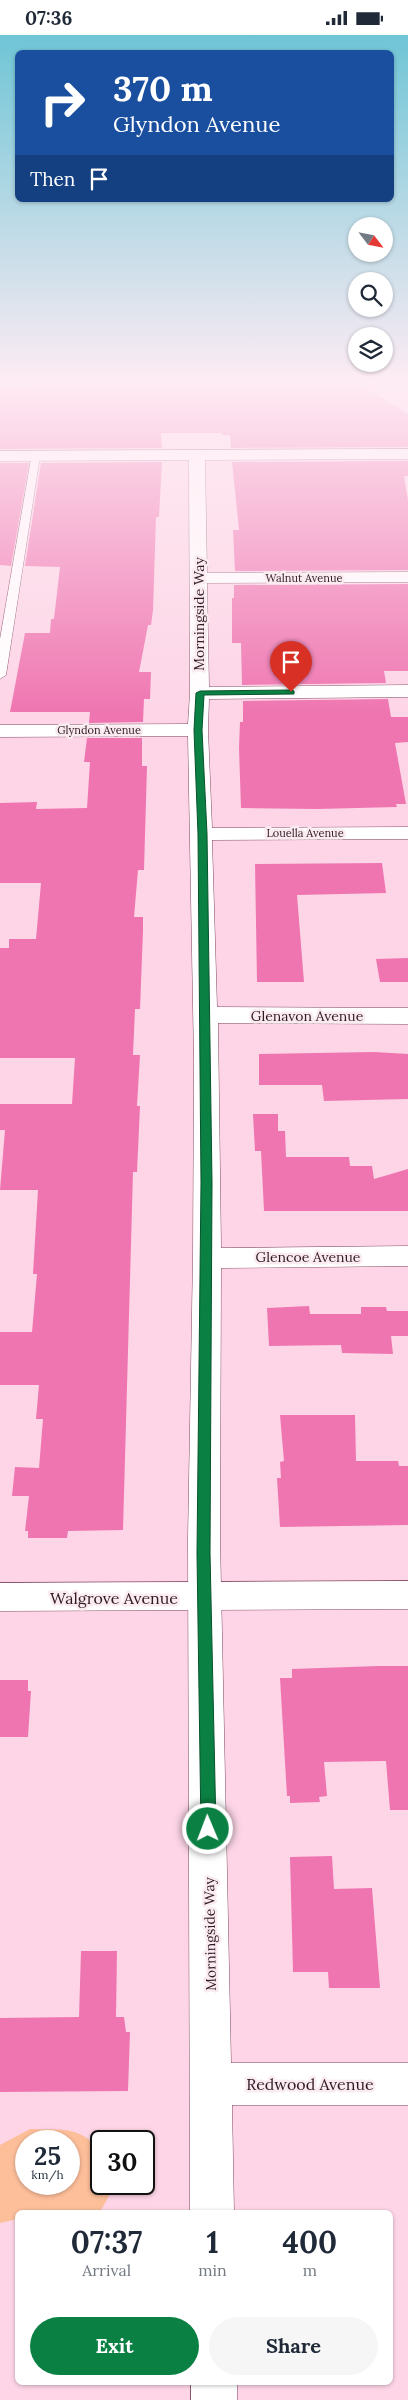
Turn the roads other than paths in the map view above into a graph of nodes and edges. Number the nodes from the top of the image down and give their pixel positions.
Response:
1 (29, 493) edge
2 (198, 493) edge
3 (408, 577) edge
4 (199, 578) junction
5 (0, 675) edge
6 (408, 691) edge
7 (200, 693) junction
8 (198, 730) junction
9 (0, 731) edge
10 (408, 833) edge
11 (202, 834) junction
12 (205, 1015) junction
13 (408, 1016) edge
14 (408, 1256) edge
15 (207, 1258) junction
16 (408, 1595) edge
17 (0, 1597) edge
18 (205, 1597) junction
19 (408, 2084) edge
20 (211, 2085) junction
21 (212, 2210) edge
22 (214, 2385) edge
23 (214, 2400) edge

1 - 5 lane
2 - 4 street, Morningside Way
3 - 4 street, Walnut Avenue
4 - 7 street, Morningside Way
6 - 7 street
7 - 8 street, Morningside Way
8 - 9 street, Glyndon Avenue
8 - 11 street, Morningside Way
10 - 11 street, Louella Avenue
11 - 12 street, Morningside Way
12 - 13 street, Glenavon Avenue
12 - 15 street, Morningside Way
14 - 15 street, Glencoe Avenue
15 - 18 street, Morningside Way
16 - 18 street, Walgrove Avenue
17 - 18 street, Walgrove Avenue
18 - 20 street, Morningside Way
19 - 20 street, Redwood Avenue
20 - 21 street, Morningside Way
22 - 23 street

